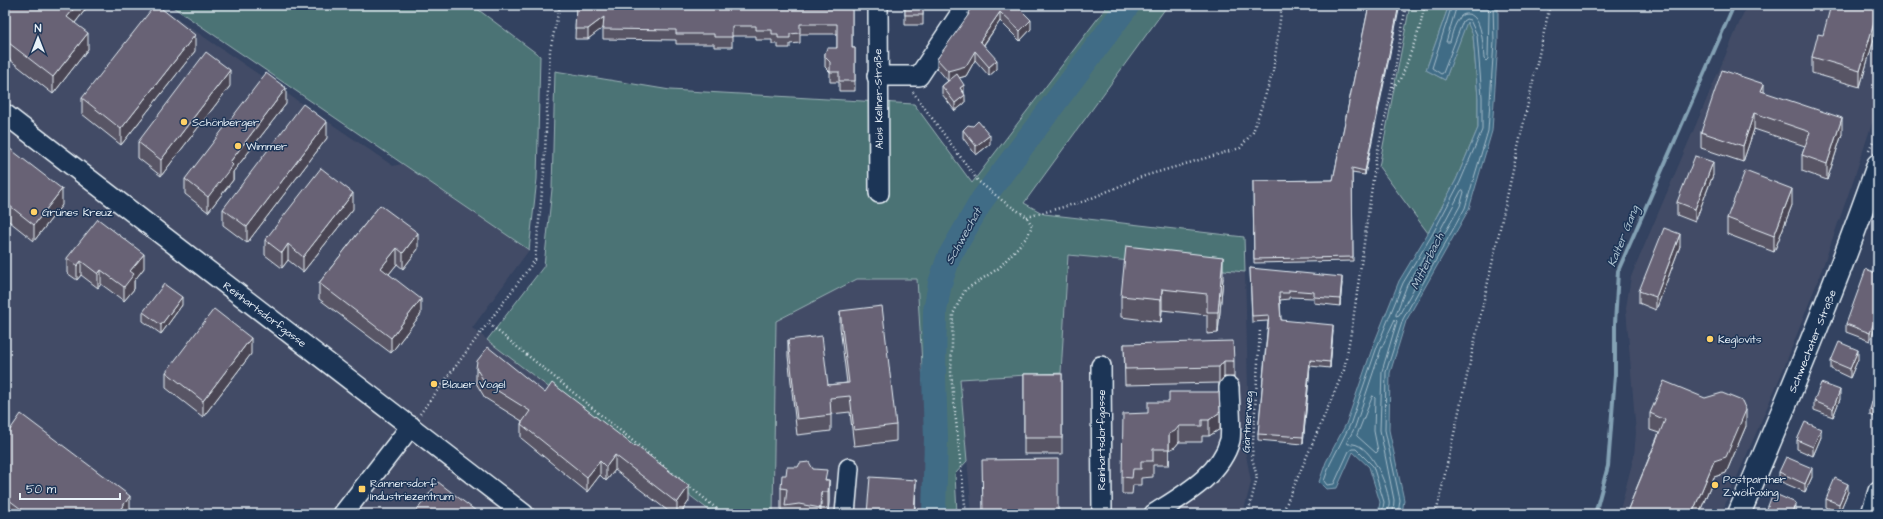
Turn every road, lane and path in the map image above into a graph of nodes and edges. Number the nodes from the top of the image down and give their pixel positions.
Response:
1 (560, 5) edge
2 (878, 5) edge
3 (966, 5) edge
4 (1282, 5) edge
5 (1406, 5) edge
6 (1425, 5) edge
7 (1550, 5) edge
8 (877, 76) junction
9 (902, 76) junction
10 (1392, 88) junction
11 (5, 114) edge
12 (1878, 165) edge
13 (879, 193) dead end
14 (1027, 216) junction
15 (489, 324) junction
16 (1260, 330) dead end
17 (1101, 366) dead end
18 (1229, 387) dead end
19 (412, 426) junction
20 (849, 468) dead end
21 (1878, 491) edge
22 (343, 514) edge
23 (524, 514) edge
24 (723, 514) edge
25 (845, 514) edge
26 (966, 514) edge
27 (1102, 514) edge
28 (1154, 514) edge
29 (1248, 514) edge
30 (1282, 514) edge
31 (1436, 514) edge
32 (1738, 514) edge
33 (1871, 514) edge

1 - 15 path
2 - 8 street, Alois Kellner-Straße
3 - 9 street
4 - 14 path
5 - 10 path
6 - 10 path
7 - 31 path
8 - 9 street
8 - 13 street, Alois Kellner-Straße
9 - 14 path
10 - 30 path
11 - 19 street, Reinhartsdorfgasse
12 - 32 main road, Schwechater Straße
14 - 26 path
15 - 19 path
15 - 24 path
16 - 29 path, Gärtnerweg
17 - 27 street, Reinhartsdorfgasse
18 - 28 street
19 - 22 street
19 - 23 street, Reinhartsdorfgasse
20 - 25 street
21 - 33 street

